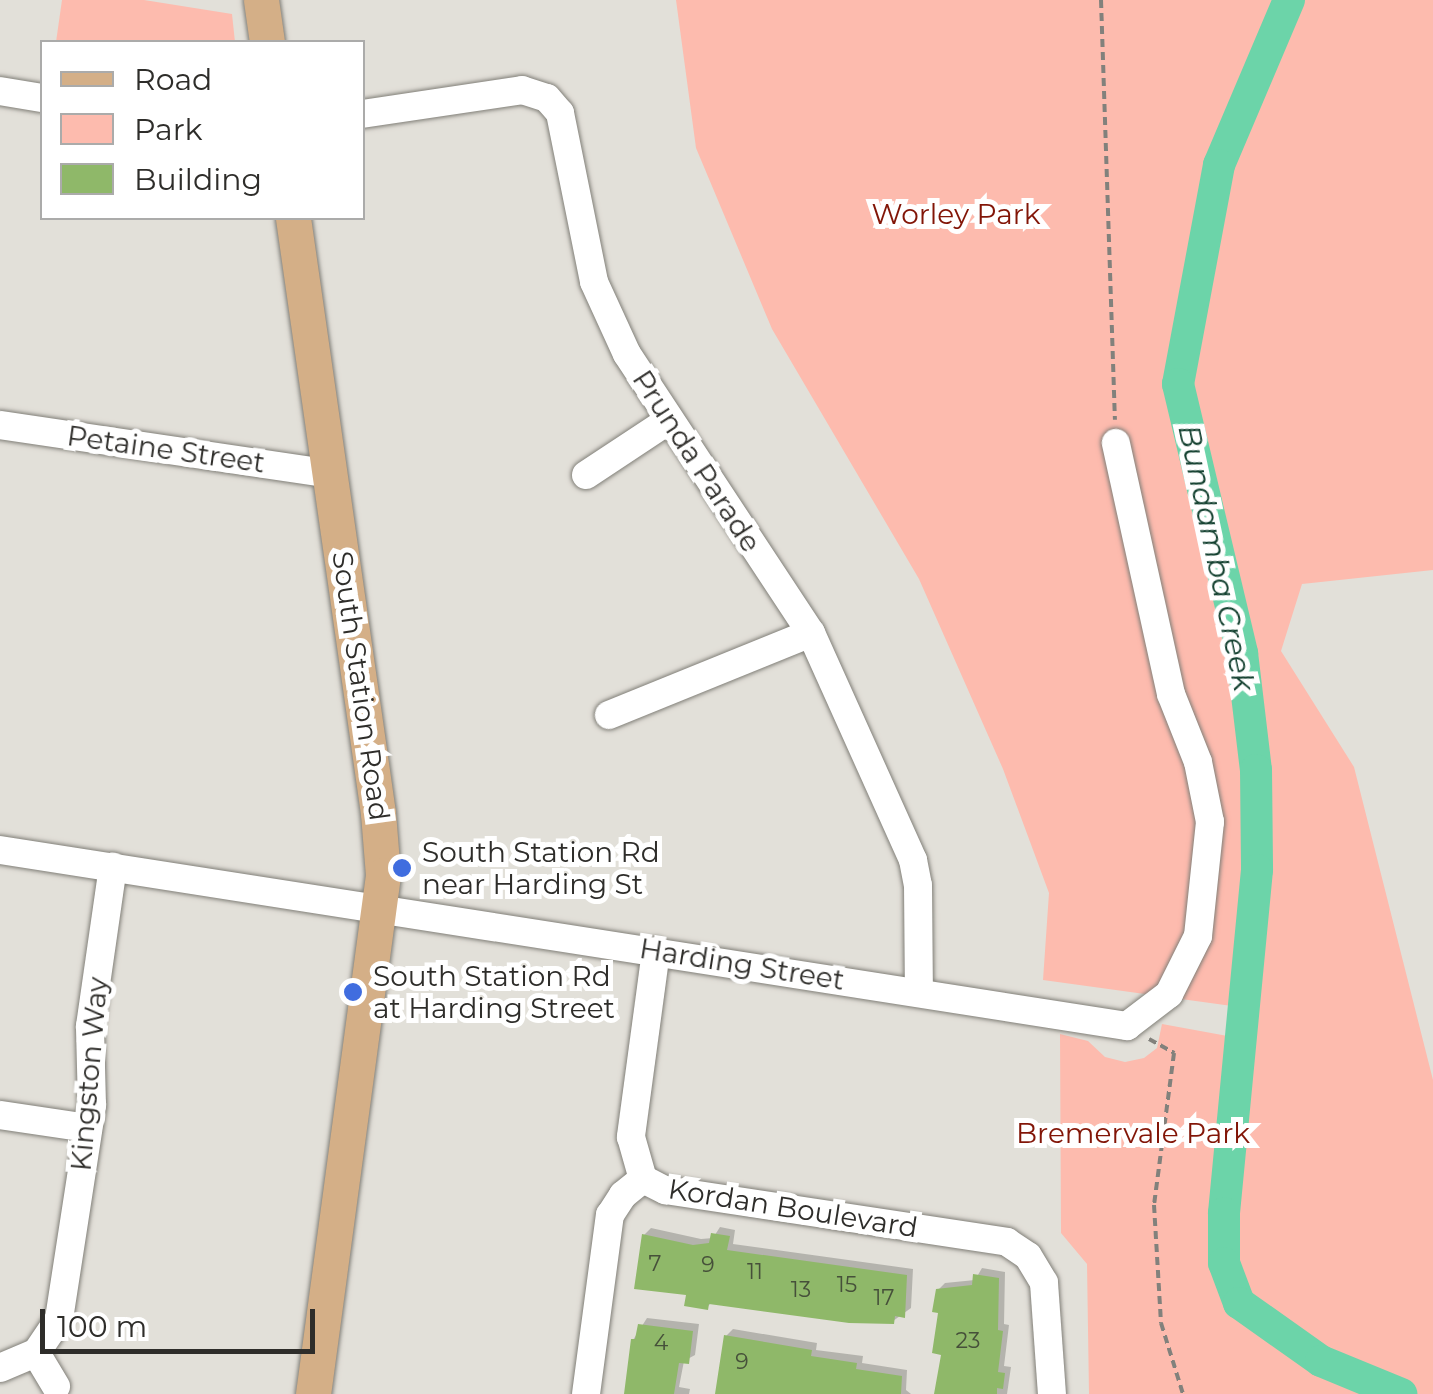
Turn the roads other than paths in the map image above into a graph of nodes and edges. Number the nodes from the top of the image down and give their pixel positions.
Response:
1 (261, 0) edge
2 (267, 40) edge
3 (0, 91) edge
4 (40, 98) edge
5 (365, 114) edge
6 (293, 220) edge
7 (669, 420) junction
8 (0, 424) edge
9 (1116, 442) road end
10 (332, 474) junction
11 (586, 475) dead end
12 (811, 633) junction
13 (609, 715) dead end
14 (0, 850) edge
15 (114, 867) junction
16 (380, 909) junction
17 (656, 951) junction
18 (919, 990) junction
19 (0, 1116) edge
20 (88, 1128) junction
21 (643, 1180) junction
22 (36, 1353) junction
23 (0, 1368) edge
24 (56, 1386) dead end
25 (313, 1394) edge
26 (586, 1394) edge
27 (1052, 1394) edge

1 - 2 main road
3 - 4 street
5 - 7 street, Prunda Parade
6 - 10 main road, South Station Road
7 - 11 street
7 - 12 street, Prunda Parade
8 - 10 street, Petaine Street
9 - 18 street, Harding Street
10 - 16 main road, South Station Road
12 - 13 street
12 - 18 street, Prunda Parade
14 - 15 street, Harding Street
15 - 16 street, Harding Street
15 - 20 street, Kingston Way
16 - 17 street, Harding Street
16 - 25 main road, South Station Road
17 - 18 street, Harding Street
17 - 21 street, Kordan Boulevard
19 - 20 street
20 - 22 street, Kingston Way
21 - 26 street
21 - 27 street, Kordan Boulevard
22 - 23 street
22 - 24 street

